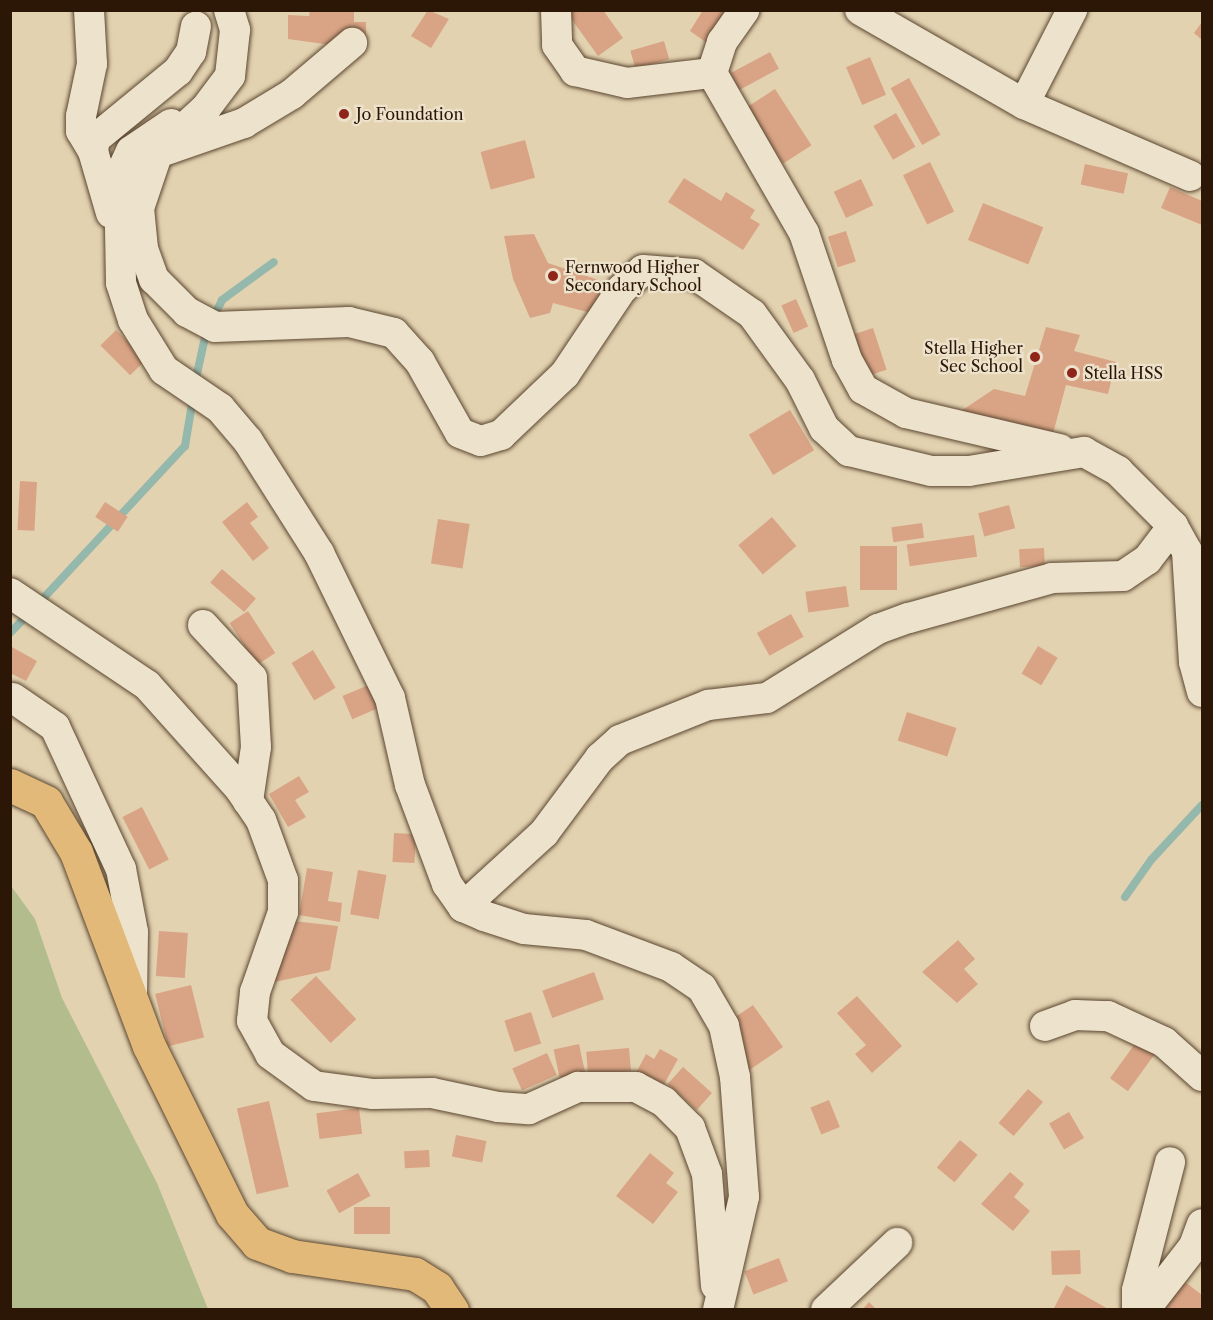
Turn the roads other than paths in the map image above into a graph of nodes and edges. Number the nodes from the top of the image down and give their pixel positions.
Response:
1 (89, 10) edge
2 (229, 10) edge
3 (556, 10) edge
4 (744, 10) edge
5 (1072, 10) edge
6 (875, 15) edge
7 (196, 26) dead end
8 (352, 43) dead end
9 (712, 73) junction
10 (1024, 104) junction
11 (206, 108) junction
12 (93, 151) junction
13 (158, 152) junction
14 (1190, 176) dead end
15 (117, 230) junction
16 (1084, 452) junction
17 (1173, 526) junction
18 (10, 593) edge
19 (203, 625) dead end
20 (1203, 692) edge
21 (13, 698) dead end
22 (10, 785) edge
23 (248, 801) junction
24 (463, 907) junction
25 (132, 1000) junction
26 (1045, 1026) dead end
27 (1203, 1076) edge
28 (1170, 1162) dead end
29 (1200, 1235) edge
30 (897, 1243) dead end
31 (1138, 1309) edge
32 (452, 1310) edge
33 (718, 1310) edge
34 (826, 1310) edge

1 - 12 street
2 - 11 street
3 - 9 street
4 - 9 street
5 - 10 street
6 - 10 street
7 - 12 street
8 - 13 street
9 - 16 street
10 - 14 street
11 - 13 street
11 - 15 street
12 - 15 street
13 - 16 street
15 - 24 street
16 - 17 street
17 - 20 street
17 - 24 street
18 - 23 street
19 - 23 street
21 - 25 street
22 - 25 main road
23 - 33 street
24 - 33 street
25 - 32 main road
26 - 27 street
28 - 31 street
29 - 31 street
30 - 34 street

